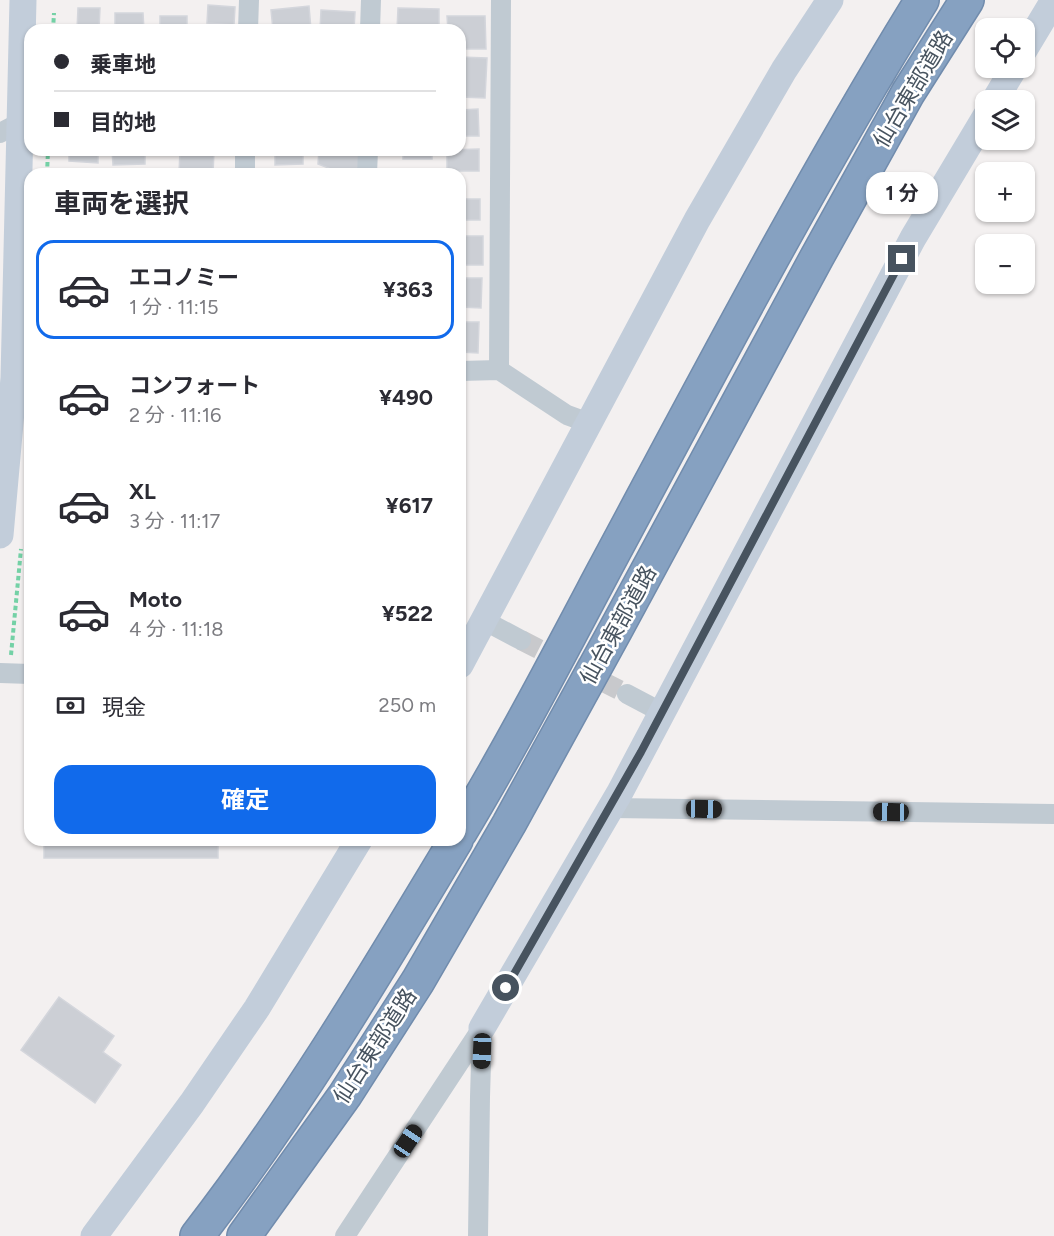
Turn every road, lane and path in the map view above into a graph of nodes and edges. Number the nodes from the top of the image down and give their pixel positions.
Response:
1 (23, 0) edge
2 (249, 0) edge
3 (371, 0) edge
4 (501, 0) edge
5 (830, 0) edge
6 (922, 0) edge
7 (967, 0) edge
8 (1054, 0) edge
9 (54, 13) dead end
10 (53, 24) edge
11 (248, 24) edge
12 (370, 24) edge
13 (1035, 32) edge
14 (10, 128) edge
15 (975, 134) edge
16 (466, 370) edge
17 (499, 370) junction
18 (22, 377) edge
19 (589, 423) junction
20 (11, 536) edge
21 (485, 621) junction
22 (521, 640) tunnel mouth
23 (466, 654) edge
24 (5, 665) edge
25 (24, 672) edge
26 (627, 694) tunnel mouth
27 (663, 713) junction
28 (611, 808) junction
29 (1054, 814) edge
30 (466, 822) edge
31 (355, 846) edge
32 (452, 846) edge
33 (482, 1028) junction
34 (94, 1236) edge
35 (197, 1236) edge
36 (244, 1236) edge
37 (345, 1236) edge
38 (478, 1236) edge

1 - 14 street
2 - 11 street
3 - 12 street
4 - 17 street
5 - 19 street
6 - 30 highway, 仙台東部道路
7 - 36 highway, 仙台東部道路
8 - 13 street
9 - 10 path
14 - 18 street
15 - 27 street
16 - 17 street
17 - 19 street
18 - 20 street
19 - 21 street
20 - 24 path
21 - 22 street
21 - 23 street
24 - 25 street
26 - 27 street
27 - 28 street
28 - 29 street
28 - 33 street
31 - 34 street
32 - 35 highway, 仙台東部道路
33 - 37 street
33 - 38 street

